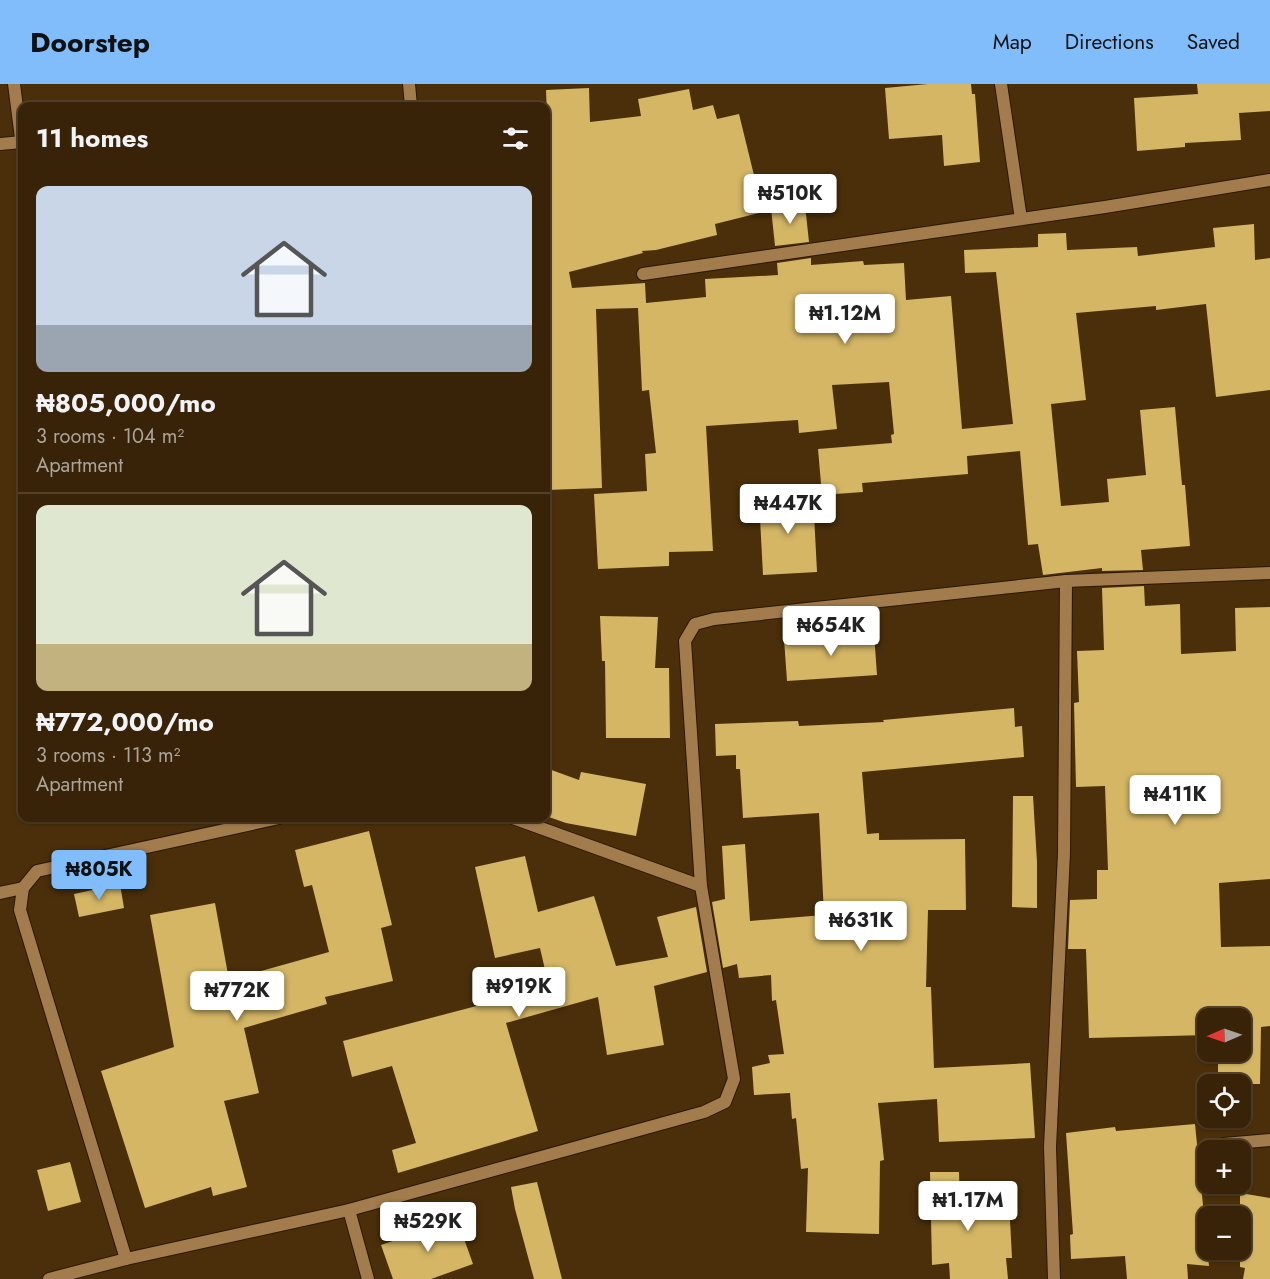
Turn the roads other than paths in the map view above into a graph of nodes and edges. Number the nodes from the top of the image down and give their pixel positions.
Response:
1 (14, 84) edge
2 (409, 84) edge
3 (1000, 84) edge
4 (411, 102) edge
5 (18, 113) edge
6 (18, 142) edge
7 (0, 144) edge
8 (1270, 180) edge
9 (1021, 219) junction
10 (643, 274) dead end
11 (1270, 573) edge
12 (1066, 581) junction
13 (261, 822) edge
14 (524, 822) edge
15 (702, 886) junction
16 (23, 888) junction
17 (0, 893) edge
18 (1270, 1140) edge
19 (1251, 1142) edge
20 (348, 1210) junction
21 (126, 1259) junction
22 (49, 1279) edge
23 (368, 1279) edge
24 (1054, 1279) edge

1 - 5 street
2 - 4 street
3 - 9 street
6 - 7 street
8 - 9 street
9 - 10 street
11 - 12 street
12 - 15 street
12 - 24 street
13 - 16 street
14 - 15 street
15 - 20 street
16 - 17 street
16 - 21 street
18 - 19 street
20 - 21 street
20 - 23 street
21 - 22 street

